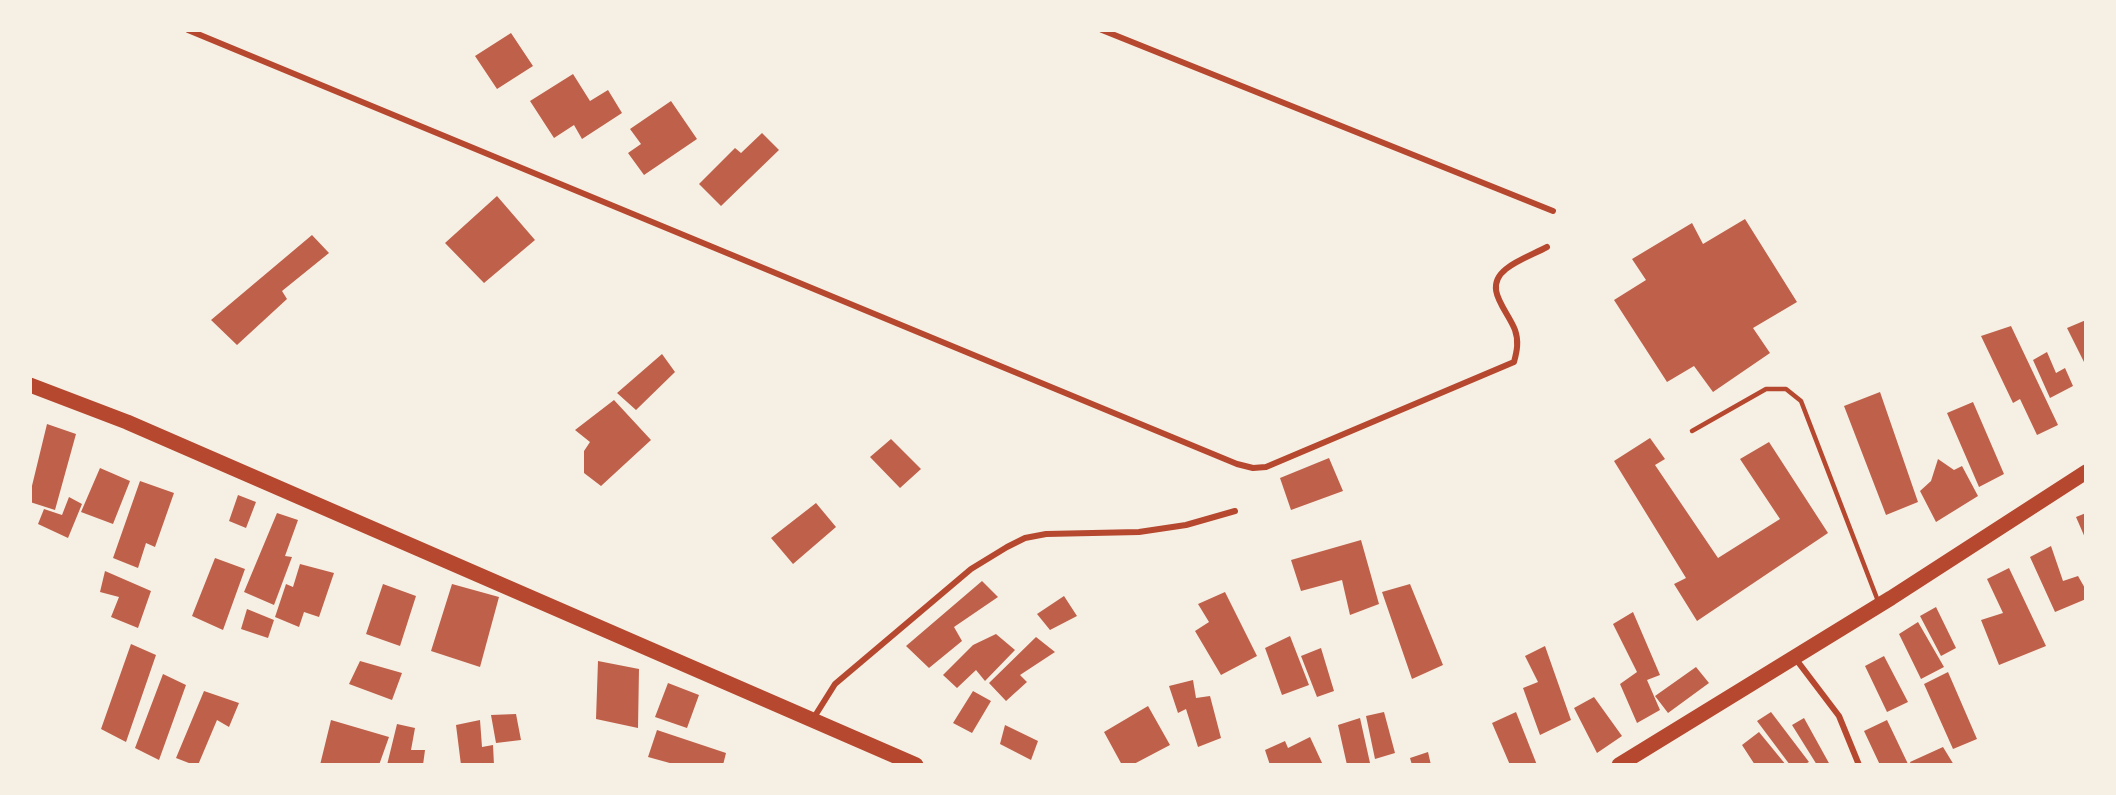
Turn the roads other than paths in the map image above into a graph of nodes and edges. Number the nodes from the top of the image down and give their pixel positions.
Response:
1 (188, 30) edge
2 (1102, 30) edge
3 (1553, 211) dead end
4 (1547, 247) dead end
5 (30, 385) edge
6 (1692, 431) dead end
7 (2086, 472) edge
8 (1235, 511) dead end
9 (1880, 605) junction
10 (1795, 657) junction
11 (812, 720) junction
12 (916, 765) edge
13 (1619, 765) edge
14 (1859, 765) edge

1 - 4 street
2 - 3 street
5 - 11 main road
6 - 9 lane
7 - 9 main road
8 - 11 street
9 - 10 main road
10 - 13 main road
10 - 14 street
11 - 12 main road

